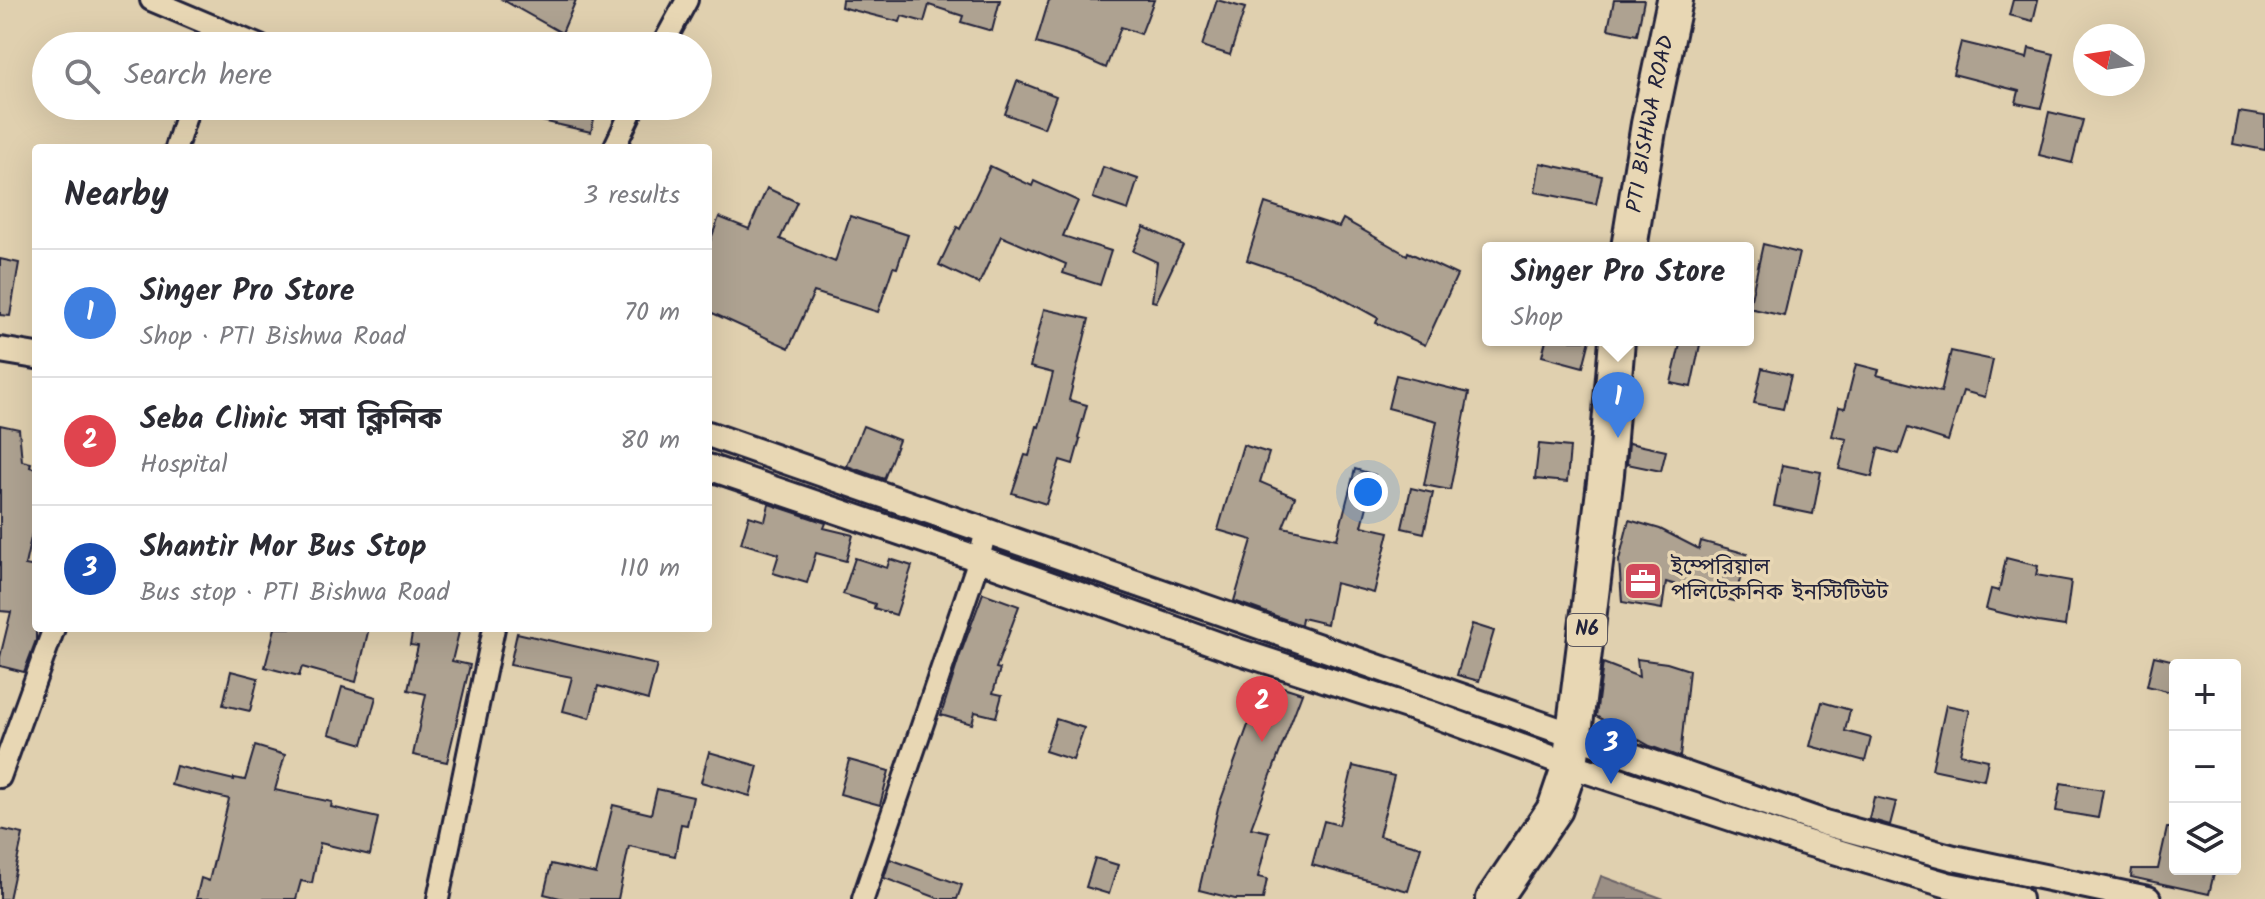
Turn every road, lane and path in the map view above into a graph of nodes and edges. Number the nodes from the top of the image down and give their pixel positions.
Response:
1 (151, 0) edge
2 (687, 0) edge
3 (1675, 0) edge
4 (203, 32) edge
5 (670, 32) edge
6 (185, 120) edge
7 (627, 120) edge
8 (177, 144) edge
9 (616, 144) edge
10 (1630, 242) edge
11 (1617, 346) edge
12 (0, 350) edge
13 (32, 355) edge
14 (712, 435) edge
15 (712, 468) edge
16 (986, 530) junction
17 (979, 559) junction
18 (1187, 601) junction
19 (1178, 630) junction
20 (52, 632) edge
21 (493, 632) edge
22 (6, 738) edge
23 (1573, 750) junction
24 (0, 777) edge
25 (1954, 858) junction
26 (1946, 892) edge
27 (438, 899) edge
28 (863, 899) edge
29 (1494, 899) edge
30 (2019, 899) edge
31 (2148, 899) edge

1 - 4 street
2 - 5 street
3 - 10 highway, PTI BISHWA ROAD
6 - 8 street
7 - 9 street
11 - 23 highway, N6
12 - 13 street
14 - 16 street
15 - 17 street
16 - 17 street
16 - 18 street
17 - 19 street
17 - 28 street
18 - 19 street
18 - 23 street
19 - 23 street
20 - 22 street
21 - 27 street
22 - 24 street
23 - 25 street
23 - 26 street
23 - 29 highway, N6
25 - 26 street
25 - 31 street
26 - 30 street

